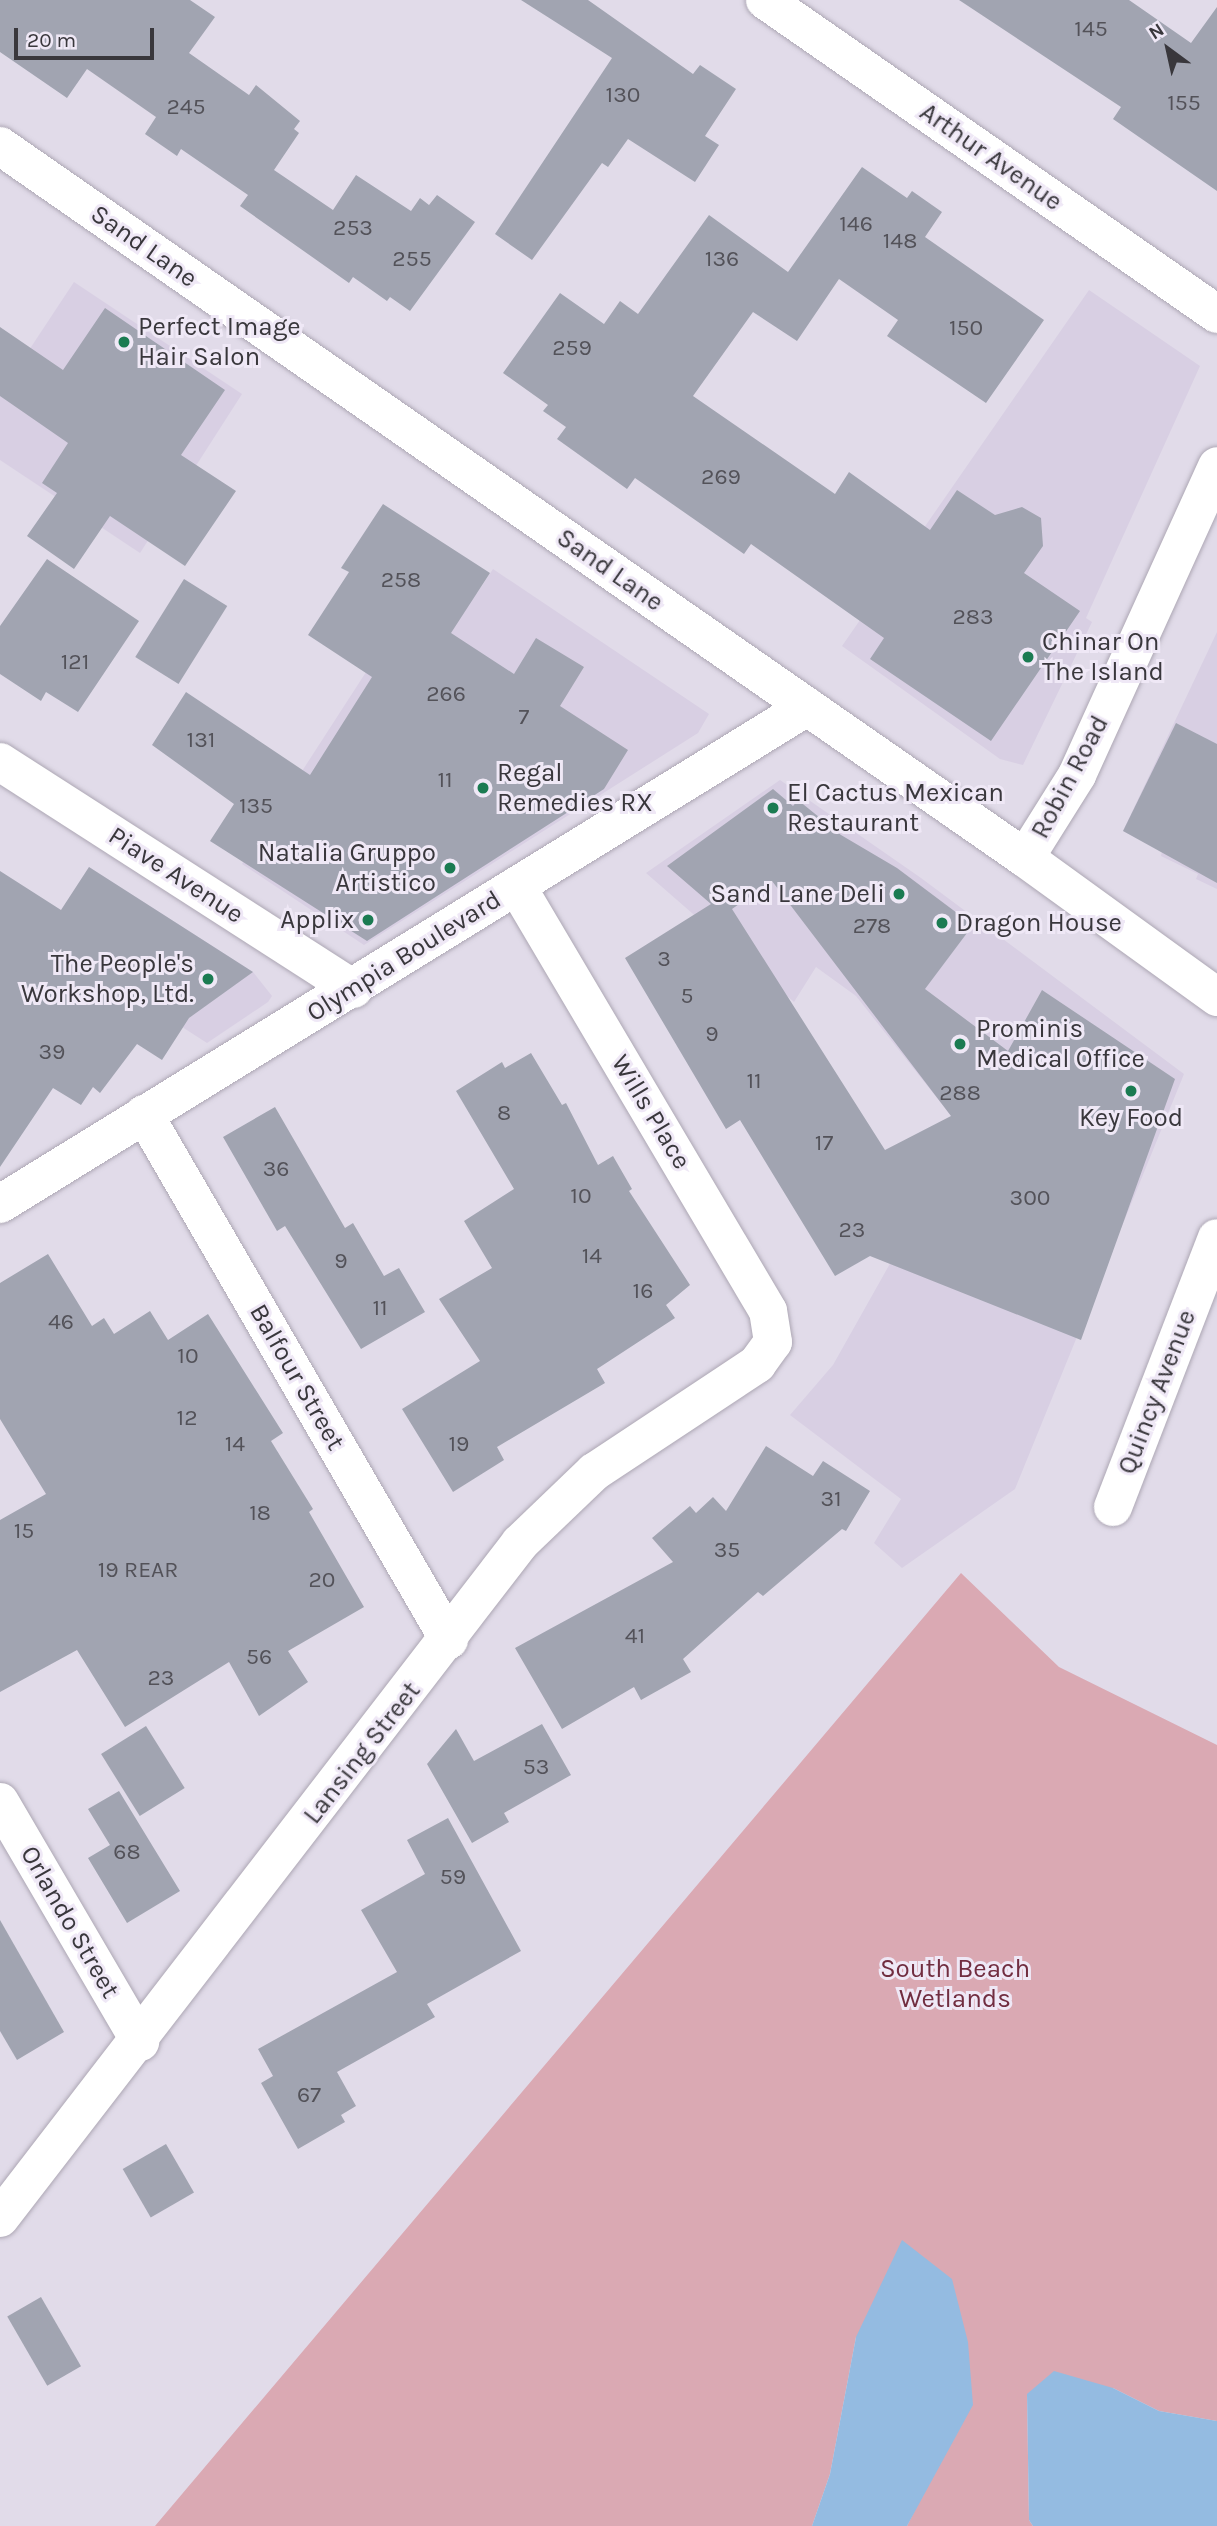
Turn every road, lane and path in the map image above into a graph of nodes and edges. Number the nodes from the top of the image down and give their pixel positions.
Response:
1 (765, 0) edge
2 (0, 146) edge
3 (1217, 314) edge
4 (1217, 466) edge
5 (807, 707) junction
6 (0, 762) edge
7 (1025, 858) junction
8 (517, 886) junction
9 (353, 989) junction
10 (1217, 997) edge
11 (144, 1114) junction
12 (0, 1204) edge
13 (1217, 1237) edge
14 (773, 1342) joint
15 (1113, 1507) dead end
16 (449, 1640) junction
17 (0, 1802) edge
18 (140, 2042) junction
19 (0, 2218) edge

1 - 3 street, Arthur Avenue
2 - 5 street, Sand Lane
4 - 7 street, Robin Road
5 - 7 street, Sand Lane
5 - 8 street, Olympia Boulevard
6 - 9 street, Piave Avenue
7 - 10 street, Sand Lane
8 - 9 street, Olympia Boulevard
8 - 14 street, Wills Place
9 - 11 street, Olympia Boulevard
11 - 12 street, Olympia Boulevard
11 - 16 street, Balfour Street
13 - 15 street, Quincy Avenue
14 - 16 street, Lansing Street
16 - 18 street, Lansing Street
17 - 18 street, Orlando Street
18 - 19 street, Lansing Street

